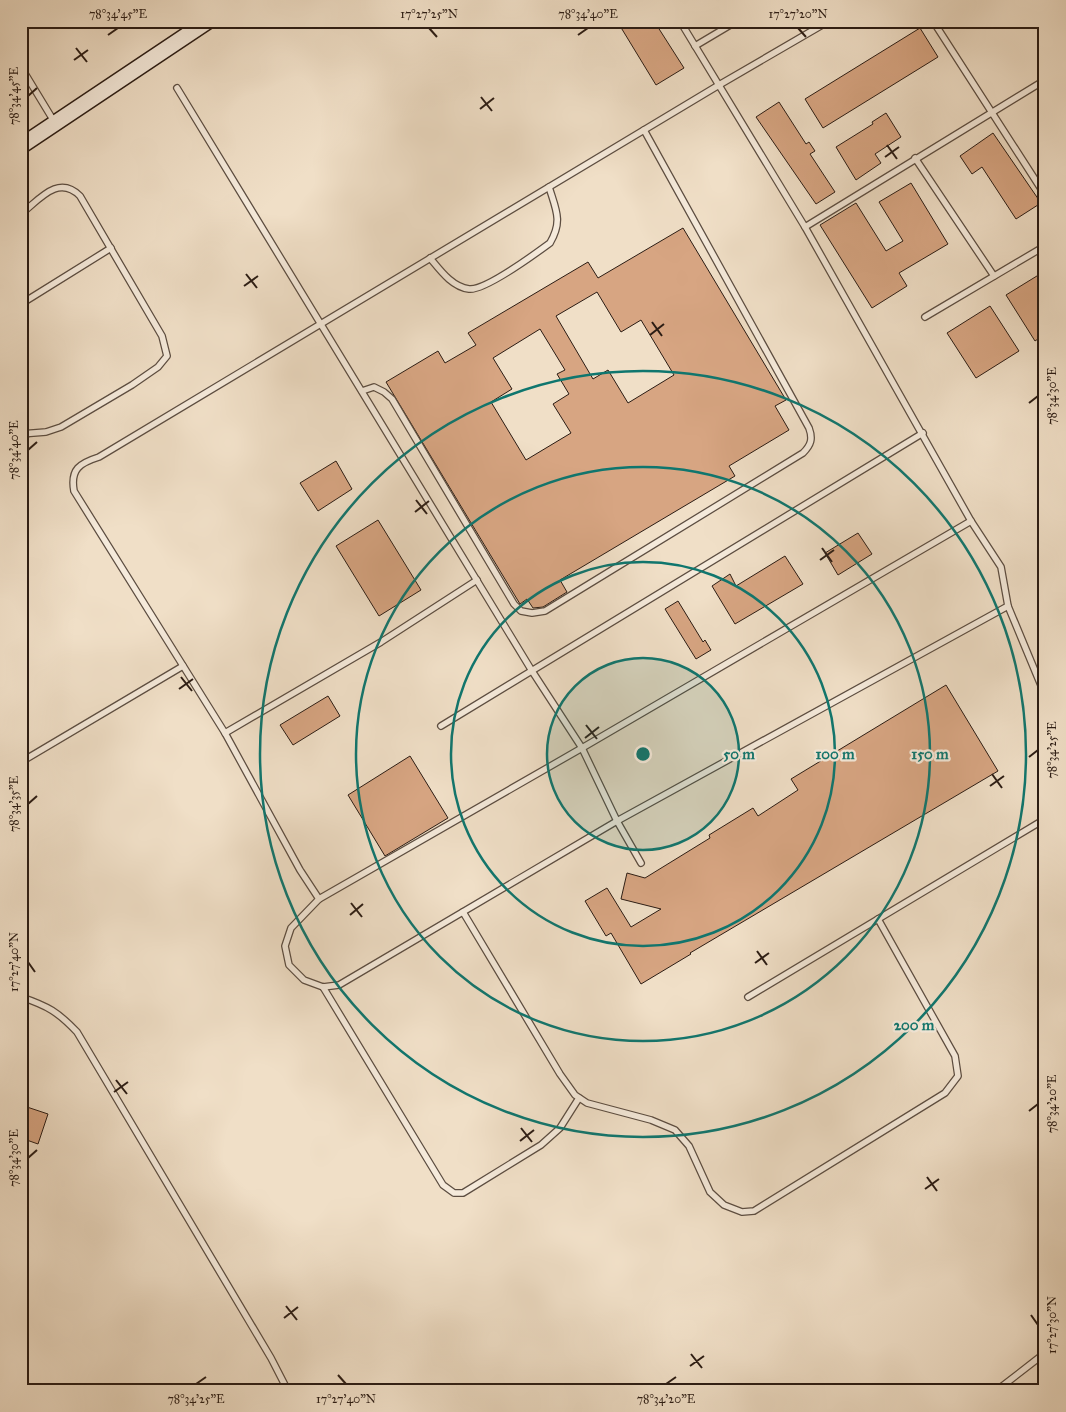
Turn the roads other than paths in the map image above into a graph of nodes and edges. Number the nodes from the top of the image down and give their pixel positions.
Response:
1 (208, 21) edge
2 (680, 21) edge
3 (737, 21) edge
4 (829, 21) edge
5 (933, 21) edge
6 (695, 46) junction
7 (21, 67) edge
8 (1045, 80) edge
9 (719, 85) junction
10 (177, 88) dead end
11 (991, 112) junction
12 (55, 123) junction
13 (644, 130) junction
14 (21, 146) edge
15 (915, 158) junction
16 (549, 187) junction
17 (1045, 195) edge
18 (21, 214) edge
19 (805, 226) junction
20 (1045, 246) edge
21 (111, 248) junction
22 (430, 258) junction
23 (994, 276) junction
24 (21, 304) edge
25 (925, 317) dead end
26 (321, 324) junction
27 (362, 391) junction
28 (21, 424) edge
29 (923, 433) junction
30 (24, 434) edge
31 (971, 521) junction
32 (477, 580) junction
33 (1008, 606) junction
34 (183, 666) junction
35 (532, 671) junction
36 (1045, 695) edge
37 (441, 726) dead end
38 (225, 733) junction
39 (582, 748) junction
40 (21, 762) edge
41 (1045, 819) edge
42 (617, 821) junction
43 (641, 863) dead end
44 (319, 899) junction
45 (463, 912) junction
46 (878, 919) junction
47 (322, 987) junction
48 (21, 996) edge
49 (748, 996) dead end
50 (579, 1098) junction
51 (1045, 1353) edge
52 (288, 1391) edge
53 (996, 1391) edge

1 - 12 street
2 - 6 lane
3 - 6 lane
4 - 9 lane
5 - 11 lane
6 - 9 lane
7 - 12 lane
8 - 11 lane
9 - 13 lane
9 - 19 lane
10 - 26 lane
11 - 15 lane
11 - 17 lane
12 - 14 street
13 - 16 lane
13 - 27 lane
15 - 19 lane
15 - 23 lane
16 - 22 lane
16 - 22 lane
18 - 21 lane
19 - 29 lane
20 - 23 lane
21 - 24 lane
21 - 30 lane
22 - 26 lane
23 - 25 lane
26 - 27 lane
26 - 34 lane
27 - 32 lane
28 - 30 lane
29 - 31 lane
29 - 35 lane
31 - 33 lane
31 - 39 lane
32 - 35 lane
32 - 38 lane
33 - 36 lane
33 - 42 lane
34 - 38 lane
34 - 40 lane
35 - 37 lane
35 - 39 lane
38 - 44 lane
39 - 42 lane
39 - 44 lane
41 - 46 lane
42 - 43 lane
42 - 45 lane
44 - 47 lane
45 - 47 lane
45 - 50 lane
46 - 49 lane
46 - 50 lane
47 - 50 lane
48 - 52 lane
51 - 53 lane

